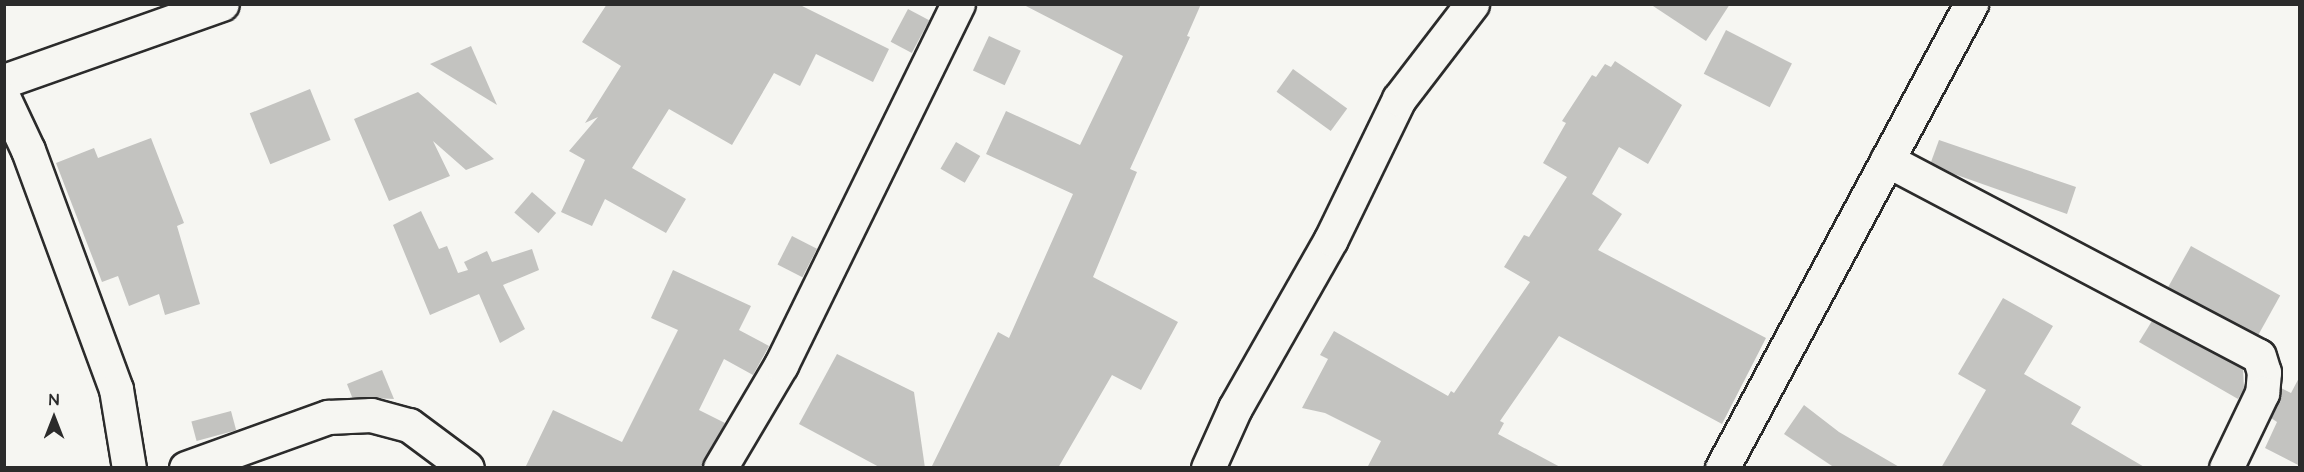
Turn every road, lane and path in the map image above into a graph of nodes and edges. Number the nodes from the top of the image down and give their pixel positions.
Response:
1 (222, 4) edge
2 (957, 4) edge
3 (1472, 4) edge
4 (1971, 4) edge
5 (4, 81) edge
6 (4, 99) edge
7 (1887, 160) junction
8 (129, 468) edge
9 (186, 468) edge
10 (467, 468) edge
11 (720, 468) edge
12 (1208, 468) edge
13 (1722, 468) edge
14 (2226, 468) edge

1 - 5 street
2 - 11 street
3 - 12 street
4 - 7 street
6 - 8 street
7 - 13 street
7 - 14 street
9 - 10 street

